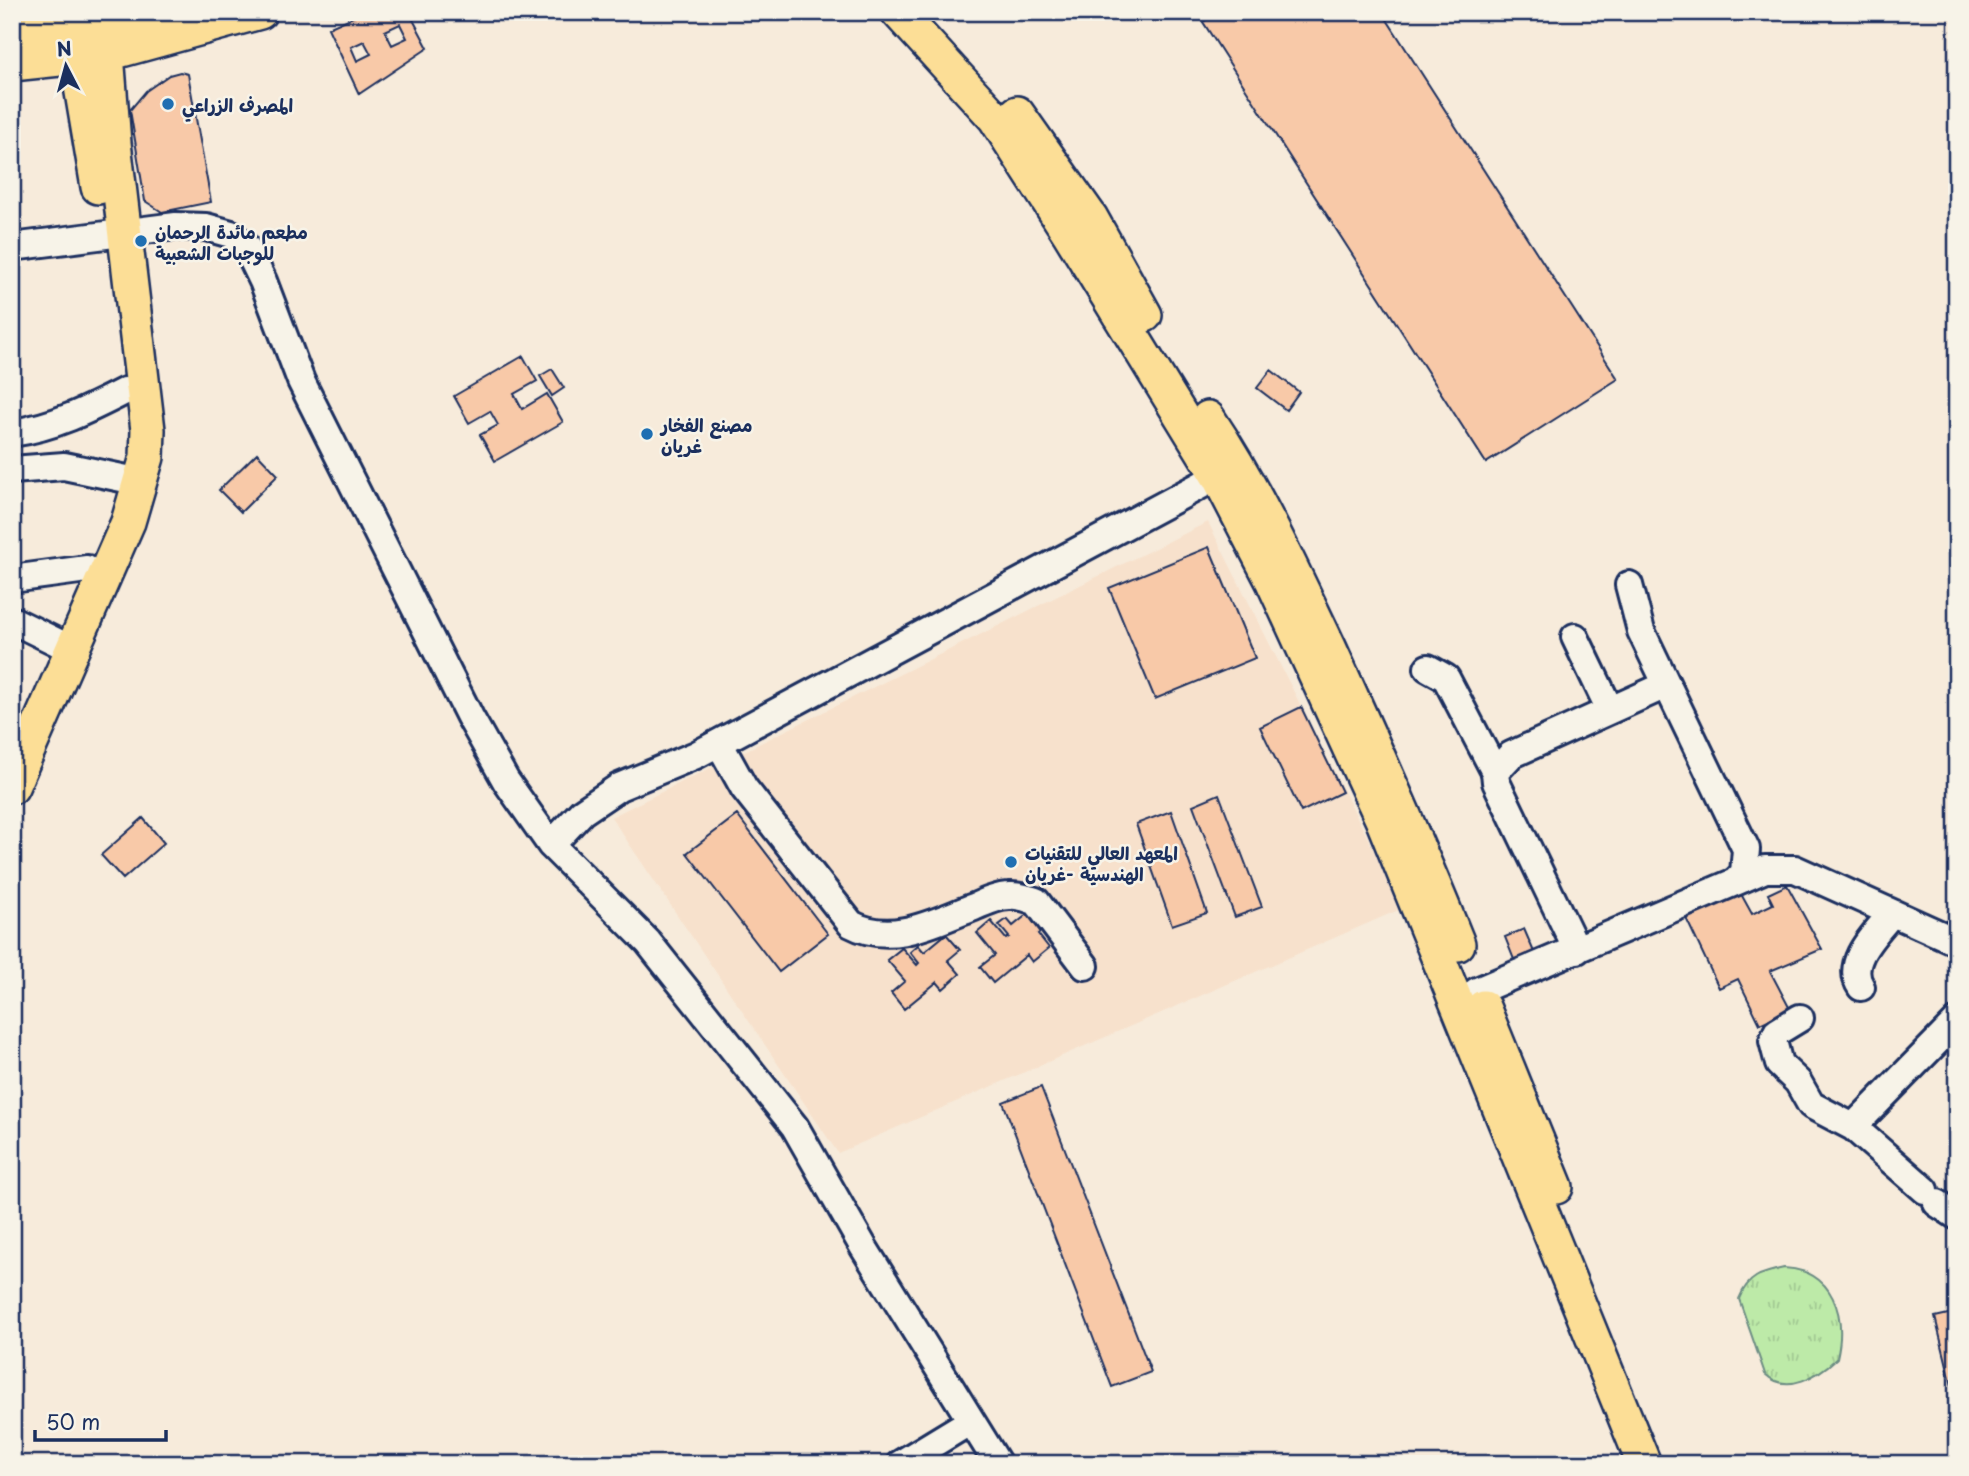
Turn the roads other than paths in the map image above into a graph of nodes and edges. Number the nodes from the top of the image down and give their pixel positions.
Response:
1 (156, 12) edge
2 (260, 12) edge
3 (898, 12) edge
4 (928, 12) edge
5 (12, 35) edge
6 (88, 40) junction
7 (12, 64) edge
8 (1004, 113) junction
9 (115, 235) junction
10 (12, 247) edge
11 (125, 391) junction
12 (12, 433) edge
13 (12, 470) edge
14 (1229, 471) junction
15 (133, 481) junction
16 (87, 569) junction
17 (12, 579) edge
18 (1629, 585) dead end
19 (12, 620) edge
20 (1575, 637) dead end
21 (64, 645) junction
22 (1428, 668) dead end
23 (1666, 685) junction
24 (1610, 710) junction
25 (719, 743) junction
26 (17, 746) edge
27 (1495, 772) junction
28 (12, 787) edge
29 (1742, 838) junction
30 (551, 845) junction
31 (1795, 869) junction
32 (1735, 882) junction
33 (1892, 913) junction
34 (1957, 942) edge
35 (1577, 950) junction
36 (1450, 956) junction
37 (1085, 966) dead end
38 (1861, 987) dead end
39 (1477, 991) junction
40 (1800, 1017) dead end
41 (1957, 1021) edge
42 (1853, 1127) junction
43 (1940, 1203) edge
44 (1603, 1337) junction
45 (969, 1422) junction
46 (900, 1464) edge
47 (998, 1464) edge
48 (1644, 1464) edge
49 (1663, 1464) edge

1 - 6 main road
2 - 6 main road
3 - 8 main road
4 - 8 main road
5 - 6 main road
6 - 7 main road
6 - 9 main road
8 - 14 main road
9 - 10 street
9 - 11 main road
9 - 15 main road
9 - 30 street
11 - 12 street
11 - 15 main road
13 - 15 street
14 - 25 street
14 - 36 main road
15 - 16 main road
15 - 21 main road
16 - 17 street
16 - 21 main road
18 - 23 street
19 - 21 street
20 - 24 street
21 - 26 main road
22 - 27 street
23 - 24 street
23 - 29 street
24 - 27 street
25 - 30 street
25 - 37 street
26 - 28 main road
27 - 35 street
29 - 31 street
29 - 32 street
30 - 45 street
31 - 32 street
31 - 33 street
32 - 35 street
33 - 34 street
33 - 38 street
35 - 39 street
36 - 39 main road
36 - 44 main road
39 - 44 main road
40 - 42 street
41 - 42 street
42 - 43 street
44 - 48 main road
44 - 49 main road
45 - 46 street
45 - 47 street

